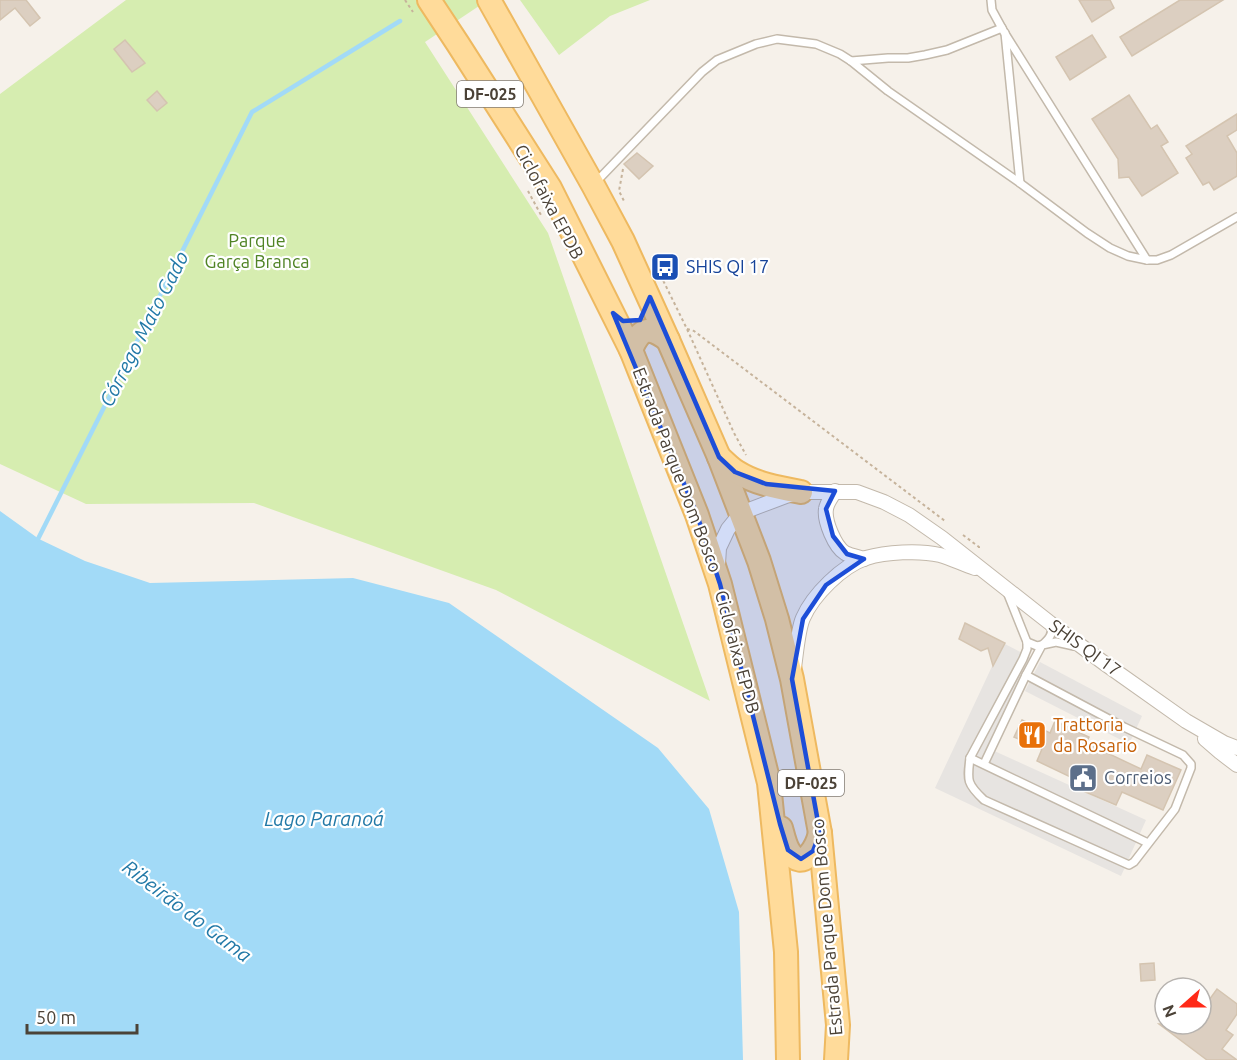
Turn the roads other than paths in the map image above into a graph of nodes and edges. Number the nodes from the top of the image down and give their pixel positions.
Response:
1 (489, 0) edge
2 (991, 0) edge
3 (423, 9) edge
4 (1003, 30) junction
5 (851, 61) junction
6 (1020, 183) junction
7 (593, 185) junction
8 (1237, 217) edge
9 (1147, 260) junction
10 (650, 297) junction
11 (613, 313) junction
12 (678, 334) junction
13 (631, 350) junction
14 (719, 457) junction
15 (836, 491) junction
16 (801, 492) junction
17 (741, 513) junction
18 (864, 559) junction
19 (986, 572) junction
20 (720, 584) junction
21 (1005, 587) junction
22 (1050, 623) junction
23 (1027, 642) junction
24 (1042, 645) junction
25 (1082, 648) junction
26 (1026, 675) junction
27 (792, 679) junction
28 (1186, 721) junction
29 (1237, 748) edge
30 (970, 758) junction
31 (984, 764) junction
32 (1237, 765) edge
33 (769, 783) junction
34 (820, 833) junction
35 (1148, 843) junction
36 (788, 1060) edge
37 (836, 1060) edge

1 - 7 main road, Estrada Parque Dom Bosco / DF-025
2 - 4 lane
3 - 11 main road, Estrada Parque Dom Bosco / DF-025
4 - 5 lane
4 - 6 lane
4 - 9 lane
5 - 6 lane
5 - 7 lane
6 - 9 lane
7 - 10 main road, Estrada Parque Dom Bosco / DF-025
8 - 9 lane
10 - 11 main road
10 - 12 main road, Estrada Parque Dom Bosco / DF-025
11 - 13 main road, Estrada Parque Dom Bosco / DF-025
12 - 13 main road
12 - 14 main road, Estrada Parque Dom Bosco / DF-025
13 - 20 main road, Estrada Parque Dom Bosco / DF-025
14 - 16 main road
14 - 17 main road, Estrada Parque Dom Bosco / DF-025
15 - 16 street, SHIS QI 17
15 - 18 street
15 - 19 street, SHIS QI 17
16 - 17 street, SHIS QI 17
17 - 20 street
17 - 27 main road, Estrada Parque Dom Bosco / DF-025
18 - 19 street, SHIS QI 17
18 - 27 street, SHIS QI 17
19 - 21 street, SHIS QI 17
20 - 33 main road, Estrada Parque Dom Bosco / DF-025
21 - 22 street, SHIS QI 17
21 - 23 lane
22 - 24 lane
22 - 25 street, SHIS QI 17
23 - 24 lane
23 - 30 lane
24 - 25 lane
24 - 26 lane
25 - 28 street, SHIS QI 17
26 - 31 lane
26 - 35 lane
27 - 34 main road, Estrada Parque Dom Bosco / DF-025
28 - 29 street, SHIS QI 17
28 - 32 street, SHIS QI 17
30 - 31 lane
30 - 35 lane
31 - 35 lane
33 - 34 main road
33 - 36 main road, Estrada Parque Dom Bosco / DF-025
34 - 37 main road, Estrada Parque Dom Bosco / DF-025

